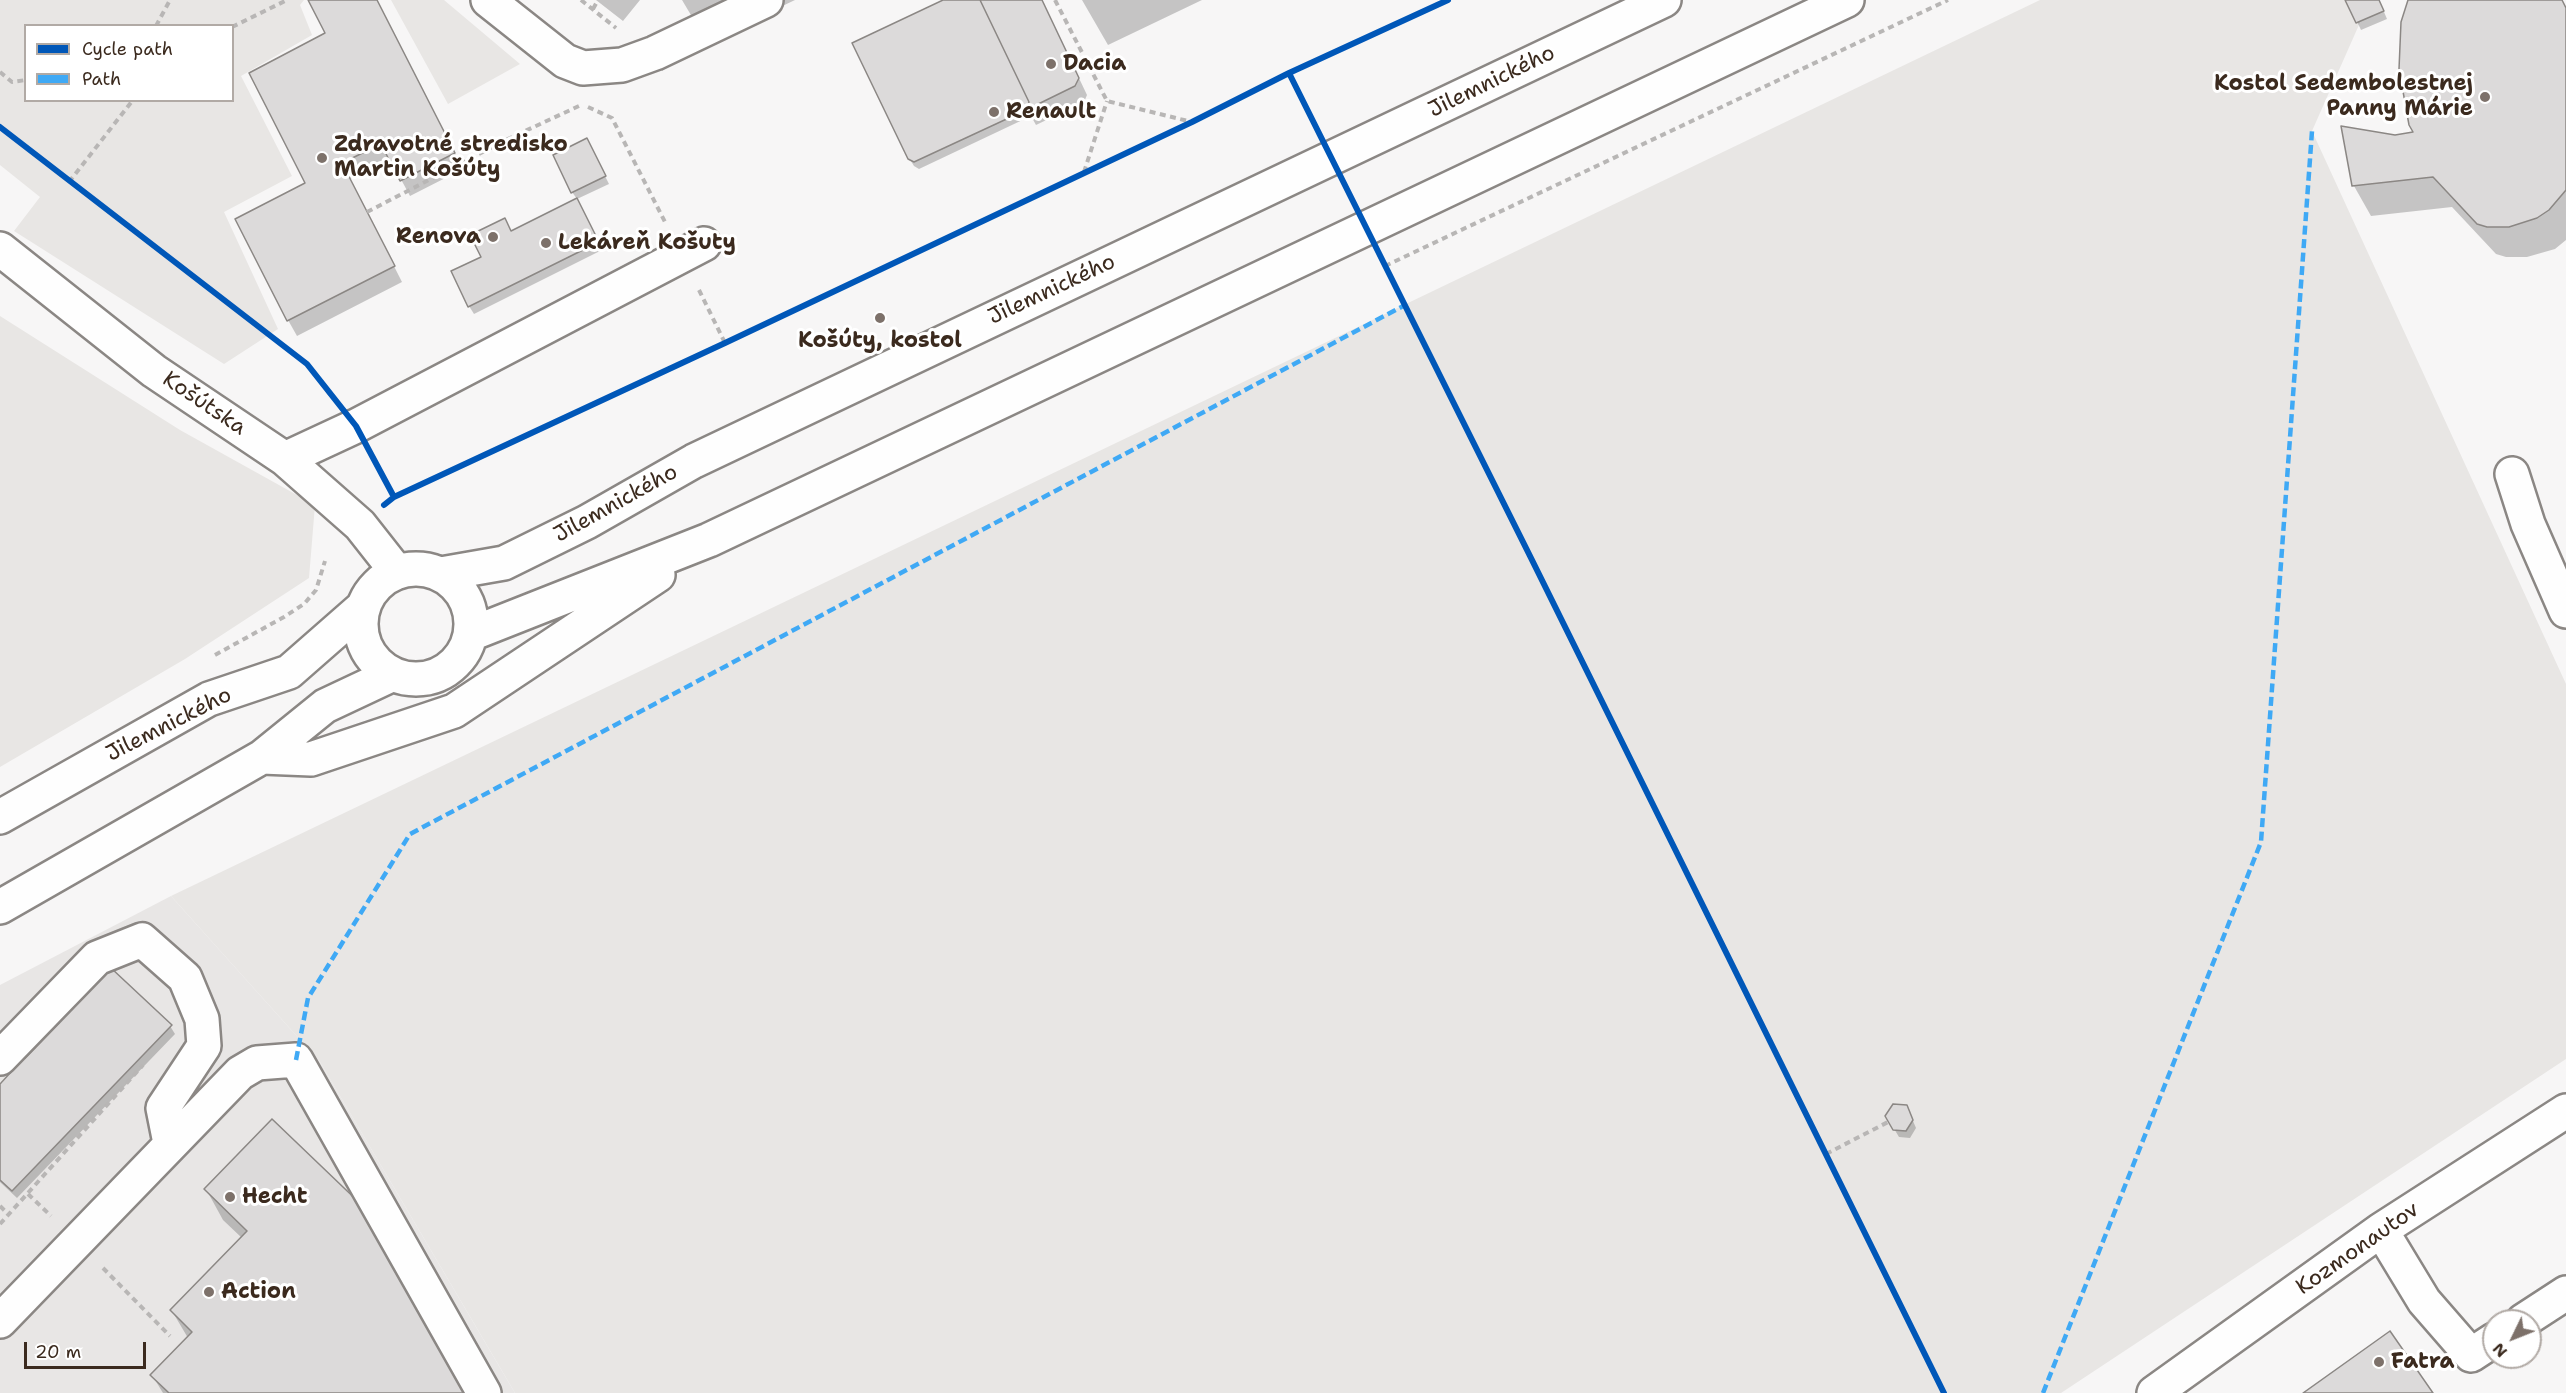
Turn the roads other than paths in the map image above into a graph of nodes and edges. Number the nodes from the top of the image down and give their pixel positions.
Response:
1 (488, 0) edge
2 (766, 0) edge
3 (1664, 0) edge
4 (1847, 0) edge
5 (0, 249) edge
6 (693, 250) road end
7 (285, 459) junction
8 (2512, 474) dead end
9 (709, 540) junction
10 (397, 572) junction
11 (441, 574) junction
12 (362, 608) junction
13 (2566, 611) edge
14 (471, 634) junction
15 (393, 674) junction
16 (262, 757) junction
17 (0, 817) edge
18 (0, 907) edge
19 (0, 1058) edge
20 (2566, 1112) edge
21 (170, 1143) junction
22 (2381, 1230) junction
23 (2566, 1293) edge
24 (2541, 1309) edge
25 (0, 1321) edge
26 (2482, 1348) edge
27 (484, 1393) edge
28 (2154, 1393) edge

1 - 2 main road
3 - 11 main road, Jilemnického
4 - 9 main road
5 - 7 main road, Košútska
6 - 7 main road
7 - 10 main road, Košútska
8 - 13 main road
9 - 14 main road
9 - 16 main road
10 - 11 main road, Jilemnického
10 - 12 main road, Jilemnického
11 - 14 main road
12 - 15 main road
12 - 17 main road, Jilemnického
14 - 15 main road
15 - 16 main road
16 - 18 main road
19 - 21 main road
20 - 22 main road, Kozmonautov
21 - 25 main road
21 - 27 main road
22 - 26 main road
22 - 28 main road, Kozmonautov
23 - 24 main road

